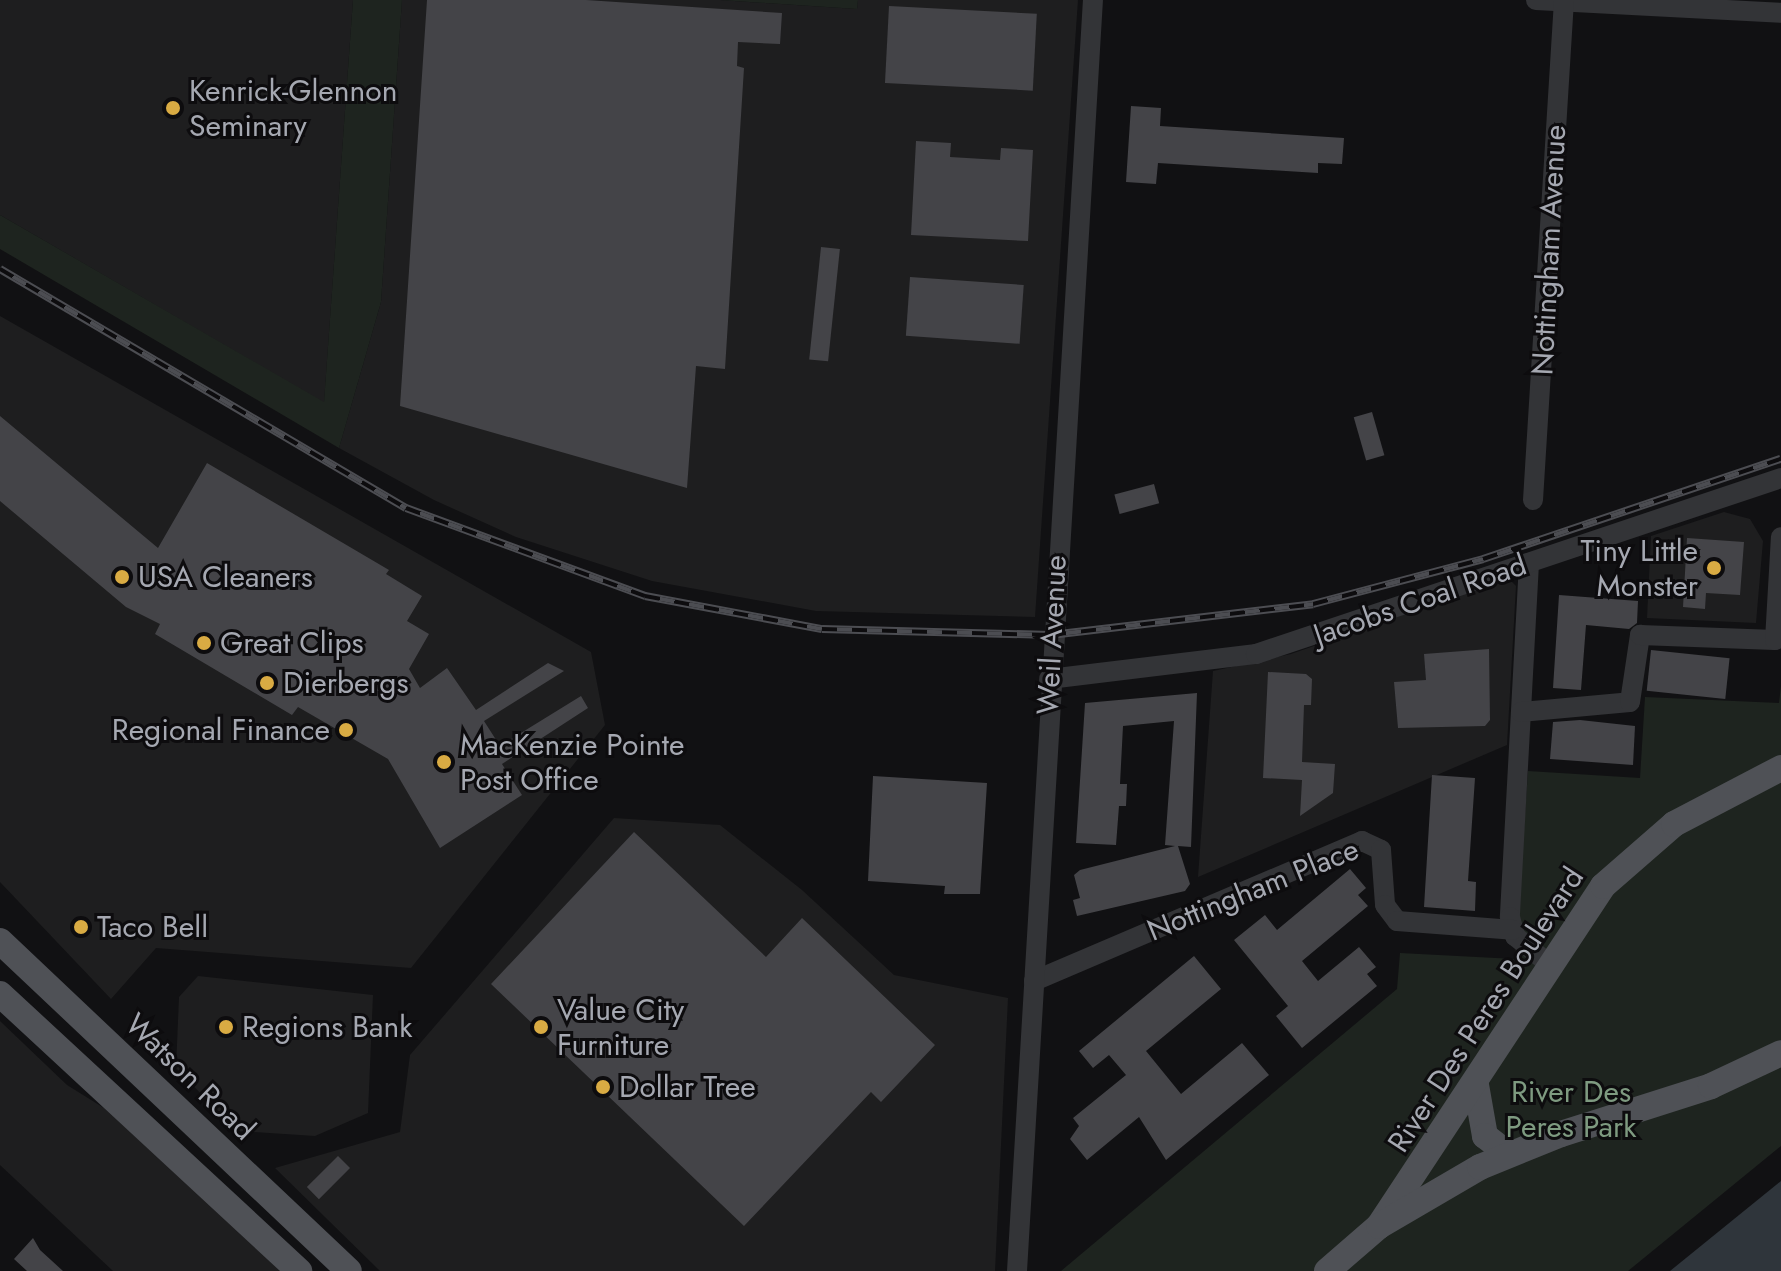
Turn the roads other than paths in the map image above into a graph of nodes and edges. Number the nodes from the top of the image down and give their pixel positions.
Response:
1 (1093, 0) edge
2 (1536, 0) edge
3 (1564, 1) edge
4 (1781, 13) edge
5 (1781, 478) edge
6 (1533, 500) dead end
7 (1781, 537) edge
8 (1529, 563) junction
9 (1049, 679) junction
10 (1521, 712) junction
11 (1781, 768) edge
12 (1513, 930) junction
13 (0, 941) edge
14 (1549, 964) junction
15 (1034, 981) junction
16 (0, 994) edge
17 (1781, 1053) edge
18 (1476, 1085) junction
19 (1508, 1154) junction
20 (1379, 1226) junction
21 (343, 1265) edge
22 (299, 1271) edge
23 (1017, 1271) edge
24 (1327, 1271) edge

1 - 9 street, Weil Avenue
2 - 3 street
3 - 4 street
3 - 6 street, Nottingham Avenue
5 - 8 street, Jacobs Coal Road
7 - 10 street
8 - 9 street, Jacobs Coal Road
8 - 10 street
9 - 15 street, Weil Avenue
10 - 12 street
11 - 14 main road, River Des Peres Boulevard
12 - 14 street
12 - 15 street, Nottingham Place
13 - 21 main road, Watson Road
14 - 18 main road, River Des Peres Boulevard
15 - 23 street, Weil Avenue
16 - 22 main road
17 - 19 main road, River Des Peres Boulevard
18 - 19 main road
18 - 20 main road, River Des Peres Boulevard
19 - 20 main road, River Des Peres Boulevard
20 - 24 main road, River Des Peres Boulevard

